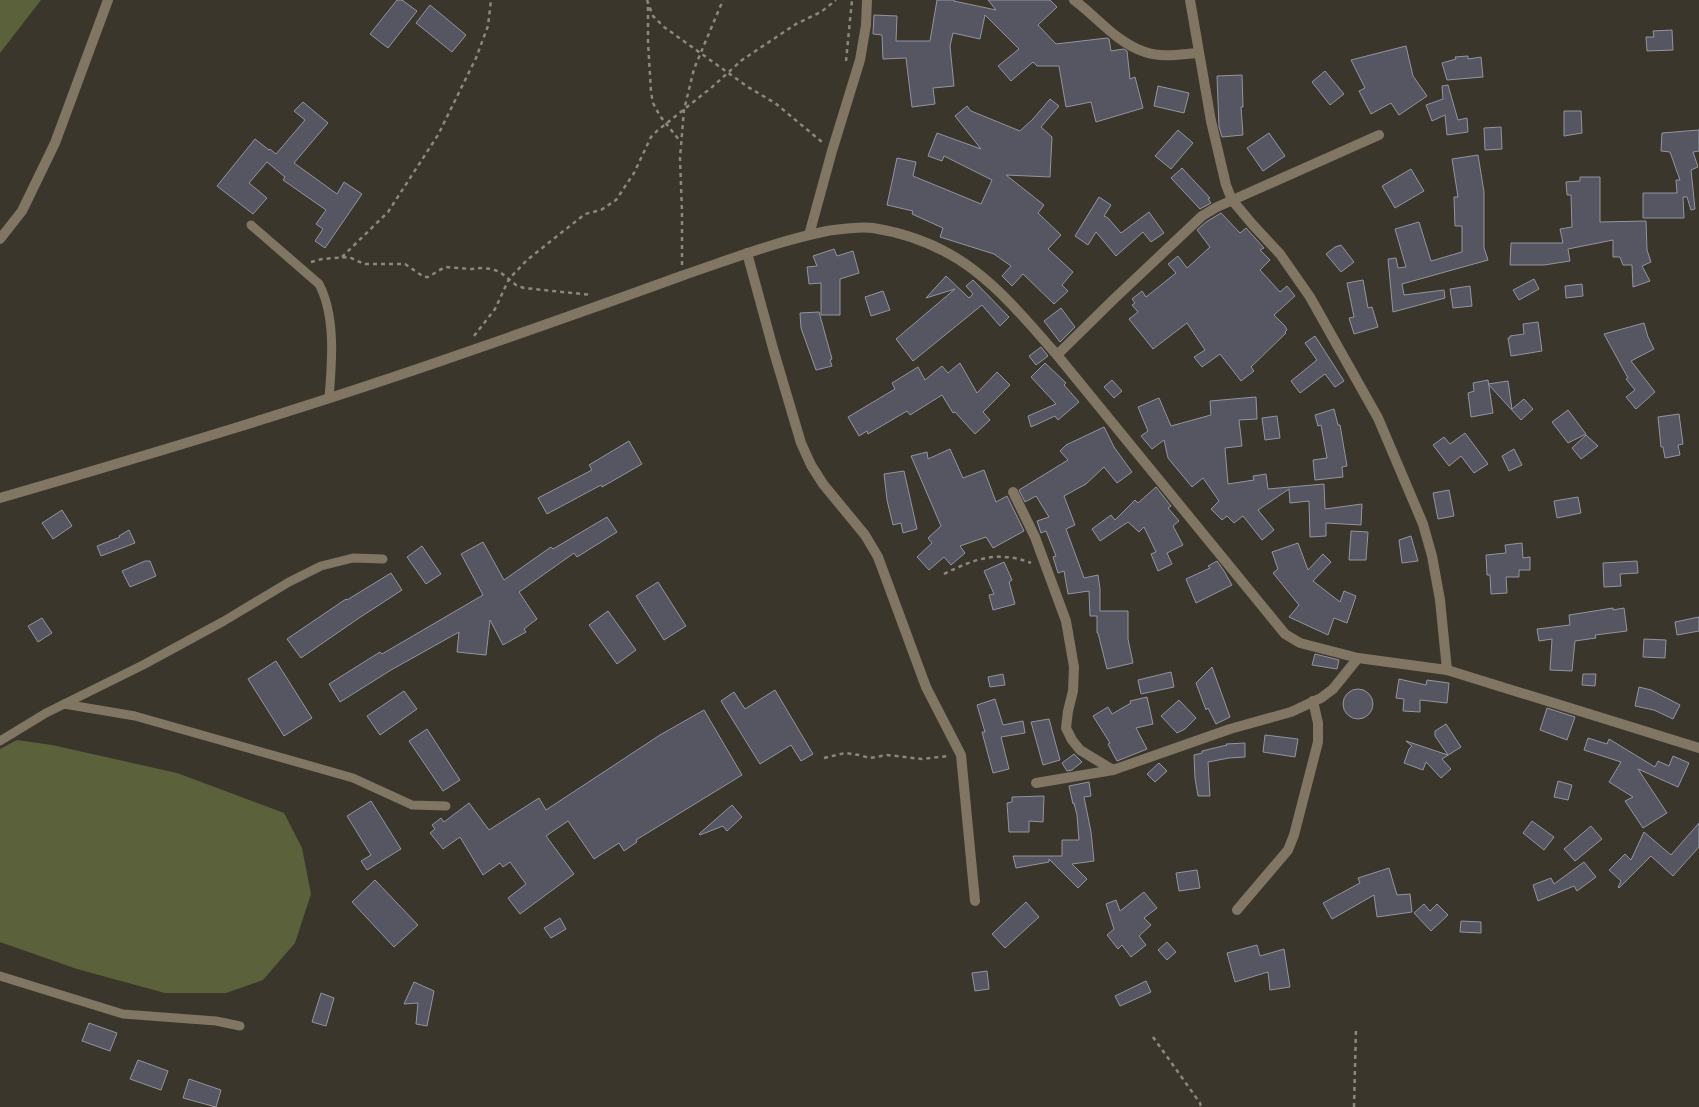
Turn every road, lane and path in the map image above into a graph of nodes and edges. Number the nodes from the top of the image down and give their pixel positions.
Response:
1 (108, 0) edge
2 (491, 0) edge
3 (647, 0) edge
4 (723, 0) edge
5 (836, 0) edge
6 (867, 0) edge
7 (1074, 0) edge
8 (1190, 0) edge
9 (648, 6) junction
10 (700, 52) junction
11 (1199, 53) junction
12 (728, 72) junction
13 (684, 110) junction
14 (666, 123) junction
15 (1379, 135) dead end
16 (680, 141) junction
17 (832, 151) junction
18 (1232, 200) junction
19 (251, 225) dead end
20 (809, 235) junction
21 (0, 238) edge
22 (747, 253) junction
23 (342, 257) junction
24 (298, 266) junction
25 (681, 276) junction
26 (509, 279) junction
27 (600, 295) dead end
28 (461, 354) junction
29 (1057, 355) junction
30 (329, 398) junction
31 (1013, 492) dead end
32 (0, 498) edge
33 (382, 559) dead end
34 (1047, 569) junction
35 (944, 574) dead end
36 (1358, 658) junction
37 (1448, 670) junction
38 (1313, 701) junction
39 (64, 704) junction
40 (0, 741) edge
41 (1699, 748) edge
42 (962, 755) junction
43 (824, 758) dead end
44 (1113, 770) junction
45 (1036, 783) dead end
46 (446, 806) dead end
47 (975, 901) dead end
48 (1238, 910) dead end
49 (0, 976) edge
50 (240, 1026) dead end
51 (1356, 1028) dead end
52 (1153, 1037) dead end
53 (1201, 1107) edge
54 (1354, 1107) edge

1 - 21 street
2 - 23 path
3 - 9 path
4 - 10 path
5 - 12 path
6 - 17 street
7 - 11 street
8 - 11 street
9 - 10 path
9 - 14 path
10 - 12 path
10 - 13 path
11 - 18 street
12 - 13 path
12 - 17 path
13 - 14 path
13 - 16 path
14 - 16 path
14 - 26 path
15 - 18 street
16 - 25 path
17 - 20 street
18 - 29 street
18 - 37 street
19 - 24 lane
20 - 22 street
20 - 29 street
22 - 25 street
22 - 42 street
23 - 24 path
23 - 26 path
24 - 30 lane
25 - 28 street
26 - 27 path
26 - 28 path
28 - 30 street
29 - 36 street
30 - 32 street
31 - 34 street
33 - 39 lane
34 - 35 path
34 - 44 street
36 - 37 street
36 - 38 street
37 - 41 street
38 - 44 street
38 - 48 street
39 - 40 lane
39 - 46 lane
42 - 43 path
42 - 47 street
44 - 45 street
49 - 50 lane
51 - 54 path
52 - 53 path

